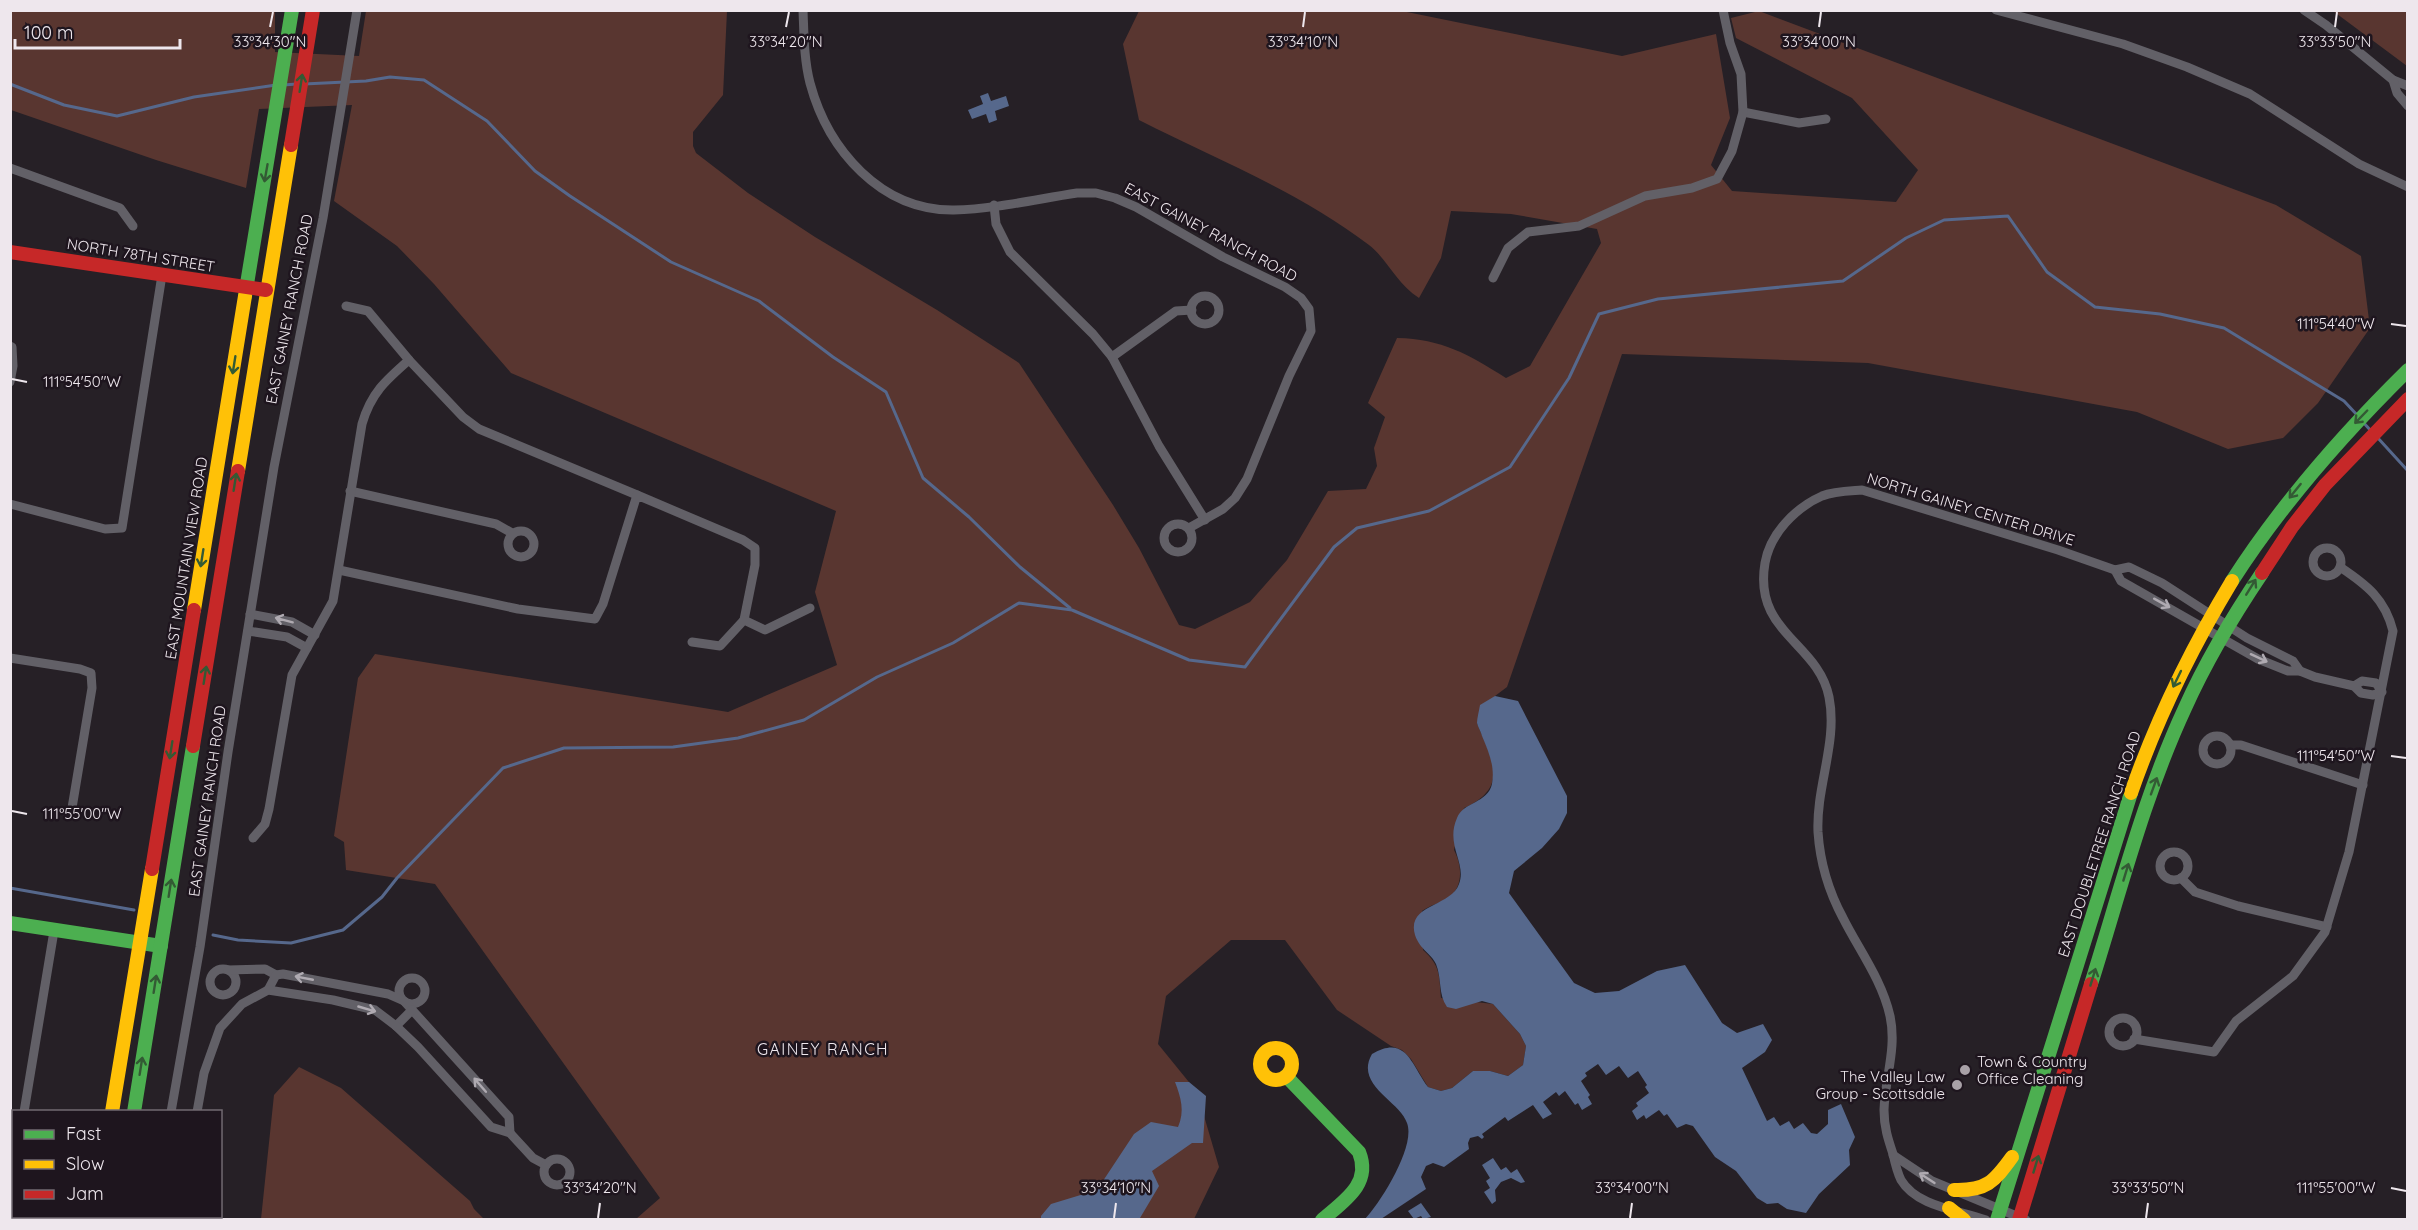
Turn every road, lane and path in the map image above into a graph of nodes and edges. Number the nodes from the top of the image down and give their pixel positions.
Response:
1 (292, 10) edge
2 (313, 10) edge
3 (357, 10) edge
4 (804, 10) edge
5 (1723, 10) edge
6 (1996, 10) edge
7 (2304, 10) edge
8 (2393, 80) junction
9 (2408, 86) edge
10 (2408, 106) edge
11 (1743, 112) junction
12 (1826, 119) dead end
13 (10, 168) edge
14 (2408, 187) edge
15 (994, 205) junction
16 (133, 226) dead end
17 (10, 252) edge
18 (162, 275) junction
19 (1493, 278) dead end
20 (246, 288) junction
21 (266, 290) junction
22 (346, 306) dead end
23 (1192, 310) dead end
24 (11, 346) edge
25 (1112, 357) junction
26 (409, 360) junction
27 (2408, 370) edge
28 (10, 382) edge
29 (2407, 399) edge
30 (350, 491) junction
31 (638, 495) junction
32 (10, 504) edge
33 (1205, 520) junction
34 (1189, 528) dead end
35 (512, 534) dead end
36 (2340, 567) dead end
37 (339, 570) junction
38 (2115, 570) junction
39 (810, 608) dead end
40 (250, 614) junction
41 (2211, 615) junction
42 (744, 620) junction
43 (2204, 627) junction
44 (248, 631) junction
45 (2225, 632) junction
46 (315, 635) junction
47 (692, 642) dead end
48 (307, 648) junction
49 (10, 658) edge
50 (2382, 692) junction
51 (2230, 745) dead end
52 (2362, 785) junction
53 (72, 814) dead end
54 (253, 838) dead end
55 (2181, 878) dead end
56 (10, 923) edge
57 (2327, 927) junction
58 (54, 931) junction
59 (140, 943) junction
60 (161, 946) junction
61 (228, 970) junction
62 (195, 975) junction
63 (276, 975) junction
64 (211, 978) junction
65 (332, 983) junction
66 (268, 990) junction
67 (233, 992) junction
68 (330, 1000) junction
69 (242, 1004) junction
70 (412, 1010) junction
71 (396, 1026) junction
72 (2134, 1039) dead end
73 (460, 1061) junction
74 (443, 1074) junction
75 (1286, 1076) dead end
76 (24, 1110) edge
77 (112, 1110) edge
78 (134, 1110) edge
79 (171, 1110) edge
80 (197, 1110) edge
81 (510, 1132) junction
82 (2021, 1143) junction
83 (1893, 1155) junction
84 (546, 1165) dead end
85 (1954, 1190) junction
86 (1949, 1208) junction
87 (1999, 1214) edge
88 (2022, 1218) edge
89 (1322, 1220) edge
90 (1964, 1220) edge
91 (1986, 1220) edge

1 -> 20 main road, EAST MOUNTAIN VIEW ROAD
21 -> 2 main road
3 - 40 street, EAST GAINEY RANCH ROAD
4 - 15 street, EAST GAINEY RANCH ROAD
5 - 11 street
6 - 14 street
7 - 8 street
8 - 9 street
8 - 10 street
11 - 12 street
11 - 19 street
13 - 16 street
15 - 25 street
15 - 33 street, EAST GAINEY RANCH ROAD
17 - 18 main road, NORTH 78TH STREET
18 - 20 main road, NORTH 78TH STREET
18 - 32 street
20 - 21 main road, NORTH 78TH STREET
20 -> 59 main road, EAST MOUNTAIN VIEW ROAD
60 -> 21 main road
22 - 26 street
23 - 25 street
24 - 28 street
25 - 33 street
26 - 30 street
26 - 31 street
27 -> 41 main road, EAST DOUBLETREE RANCH ROAD
45 -> 29 main road
30 - 35 street
30 - 37 street
31 - 37 street
31 - 42 street
33 - 34 street, EAST GAINEY RANCH ROAD
36 - 50 street
37 - 46 street
38 - 41 street, NORTH GAINEY CENTER DRIVE
38 -> 43 street, NORTH GAINEY CENTER DRIVE
38 - 83 street, NORTH GAINEY CENTER DRIVE
39 - 42 street
40 - 44 street, EAST GAINEY RANCH ROAD
46 -> 40 street
41 - 43 main road, EAST DOUBLETREE RANCH ROAD
41 - 45 street, NORTH GAINEY CENTER DRIVE
42 - 47 street
43 - 45 street, NORTH GAINEY CENTER DRIVE
43 -> 82 main road, EAST DOUBLETREE RANCH ROAD
44 - 48 street
44 - 62 street, EAST GAINEY RANCH ROAD
45 - 50 street
88 -> 45 main road
46 - 48 street
48 - 54 street
49 - 53 street
50 - 52 street
51 - 52 street
52 - 57 street
55 - 57 street
56 - 58 main road
57 - 72 street
58 - 59 main road
58 - 76 street
59 - 60 main road
59 - 77 main road, EAST MOUNTAIN VIEW ROAD
78 -> 60 main road
61 - 63 street
61 - 64 street
61 - 67 street
62 - 64 street
62 - 79 street, EAST GAINEY RANCH ROAD
65 -> 63 street
63 - 66 street
64 - 67 street
65 - 68 street
65 - 70 street
66 - 68 street
66 - 69 street
67 - 69 street
68 -> 71 street
69 - 80 street
70 - 71 street
70 - 73 street
71 - 74 street
73 - 74 street
81 -> 73 street
74 - 81 street
75 - 89 main road
81 - 84 street
82 - 85 main road
82 - 87 main road, EAST DOUBLETREE RANCH ROAD
85 -> 83 street
83 - 86 street
85 - 87 street
86 - 90 main road
86 - 91 street
87 - 88 street

